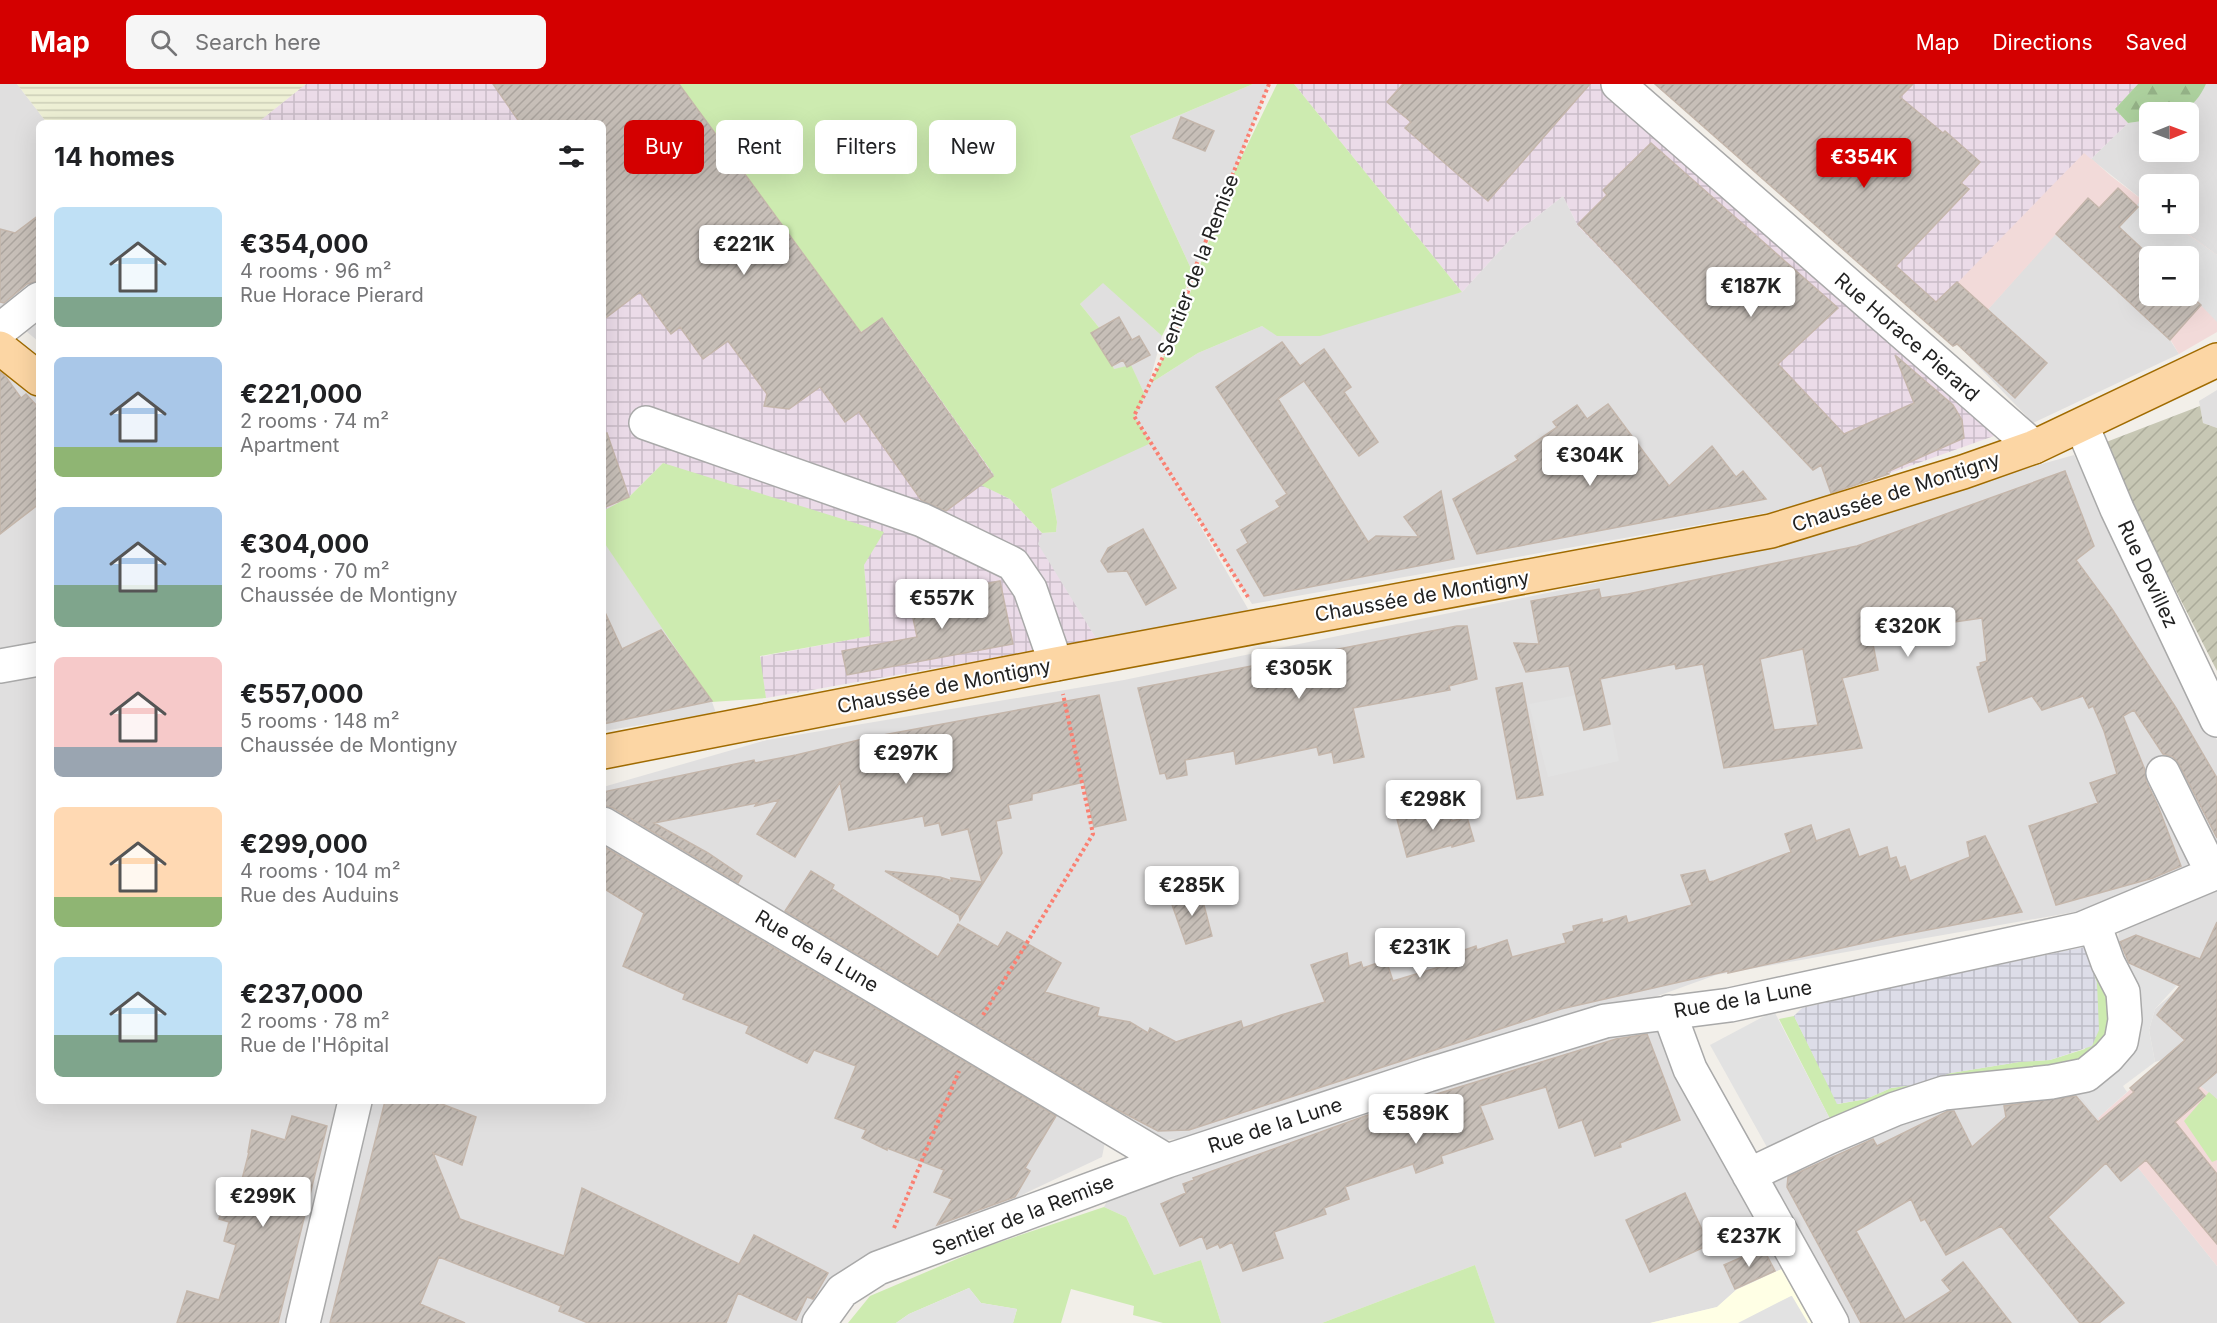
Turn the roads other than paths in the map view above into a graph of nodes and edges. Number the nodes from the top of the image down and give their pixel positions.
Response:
1 (1624, 86) edge
2 (36, 301) edge
3 (0, 330) edge
4 (0, 348) edge
5 (2217, 360) edge
6 (36, 377) edge
7 (646, 423) dead end
8 (2082, 426) junction
9 (2034, 447) junction
10 (36, 660) edge
11 (1056, 664) junction
12 (0, 666) edge
13 (2217, 720) edge
14 (606, 751) edge
15 (2163, 773) dead end
16 (606, 826) edge
17 (2215, 873) edge
18 (2094, 924) junction
19 (1669, 1012) junction
20 (355, 1104) edge
21 (1167, 1161) junction
22 (1744, 1165) junction
23 (303, 1323) edge
24 (819, 1323) edge
25 (1832, 1323) edge

1 - 9 street, Rue Horace Pierard
2 - 3 street
4 - 6 main road
5 - 8 main road, Chaussée de Montigny
7 - 11 street
8 - 9 main road, Chaussée de Montigny
8 - 13 street, Rue Devillez
9 - 11 main road, Chaussée de Montigny
10 - 12 street
11 - 14 main road, Chaussée de Montigny
15 - 17 street
16 - 21 street, Rue de la Lune
17 - 18 street, Rue de la Lune
18 - 19 street, Rue de la Lune
18 - 22 street
19 - 21 street, Rue de la Lune
19 - 22 street
20 - 23 street
21 - 24 street, Sentier de la Remise
22 - 25 street

